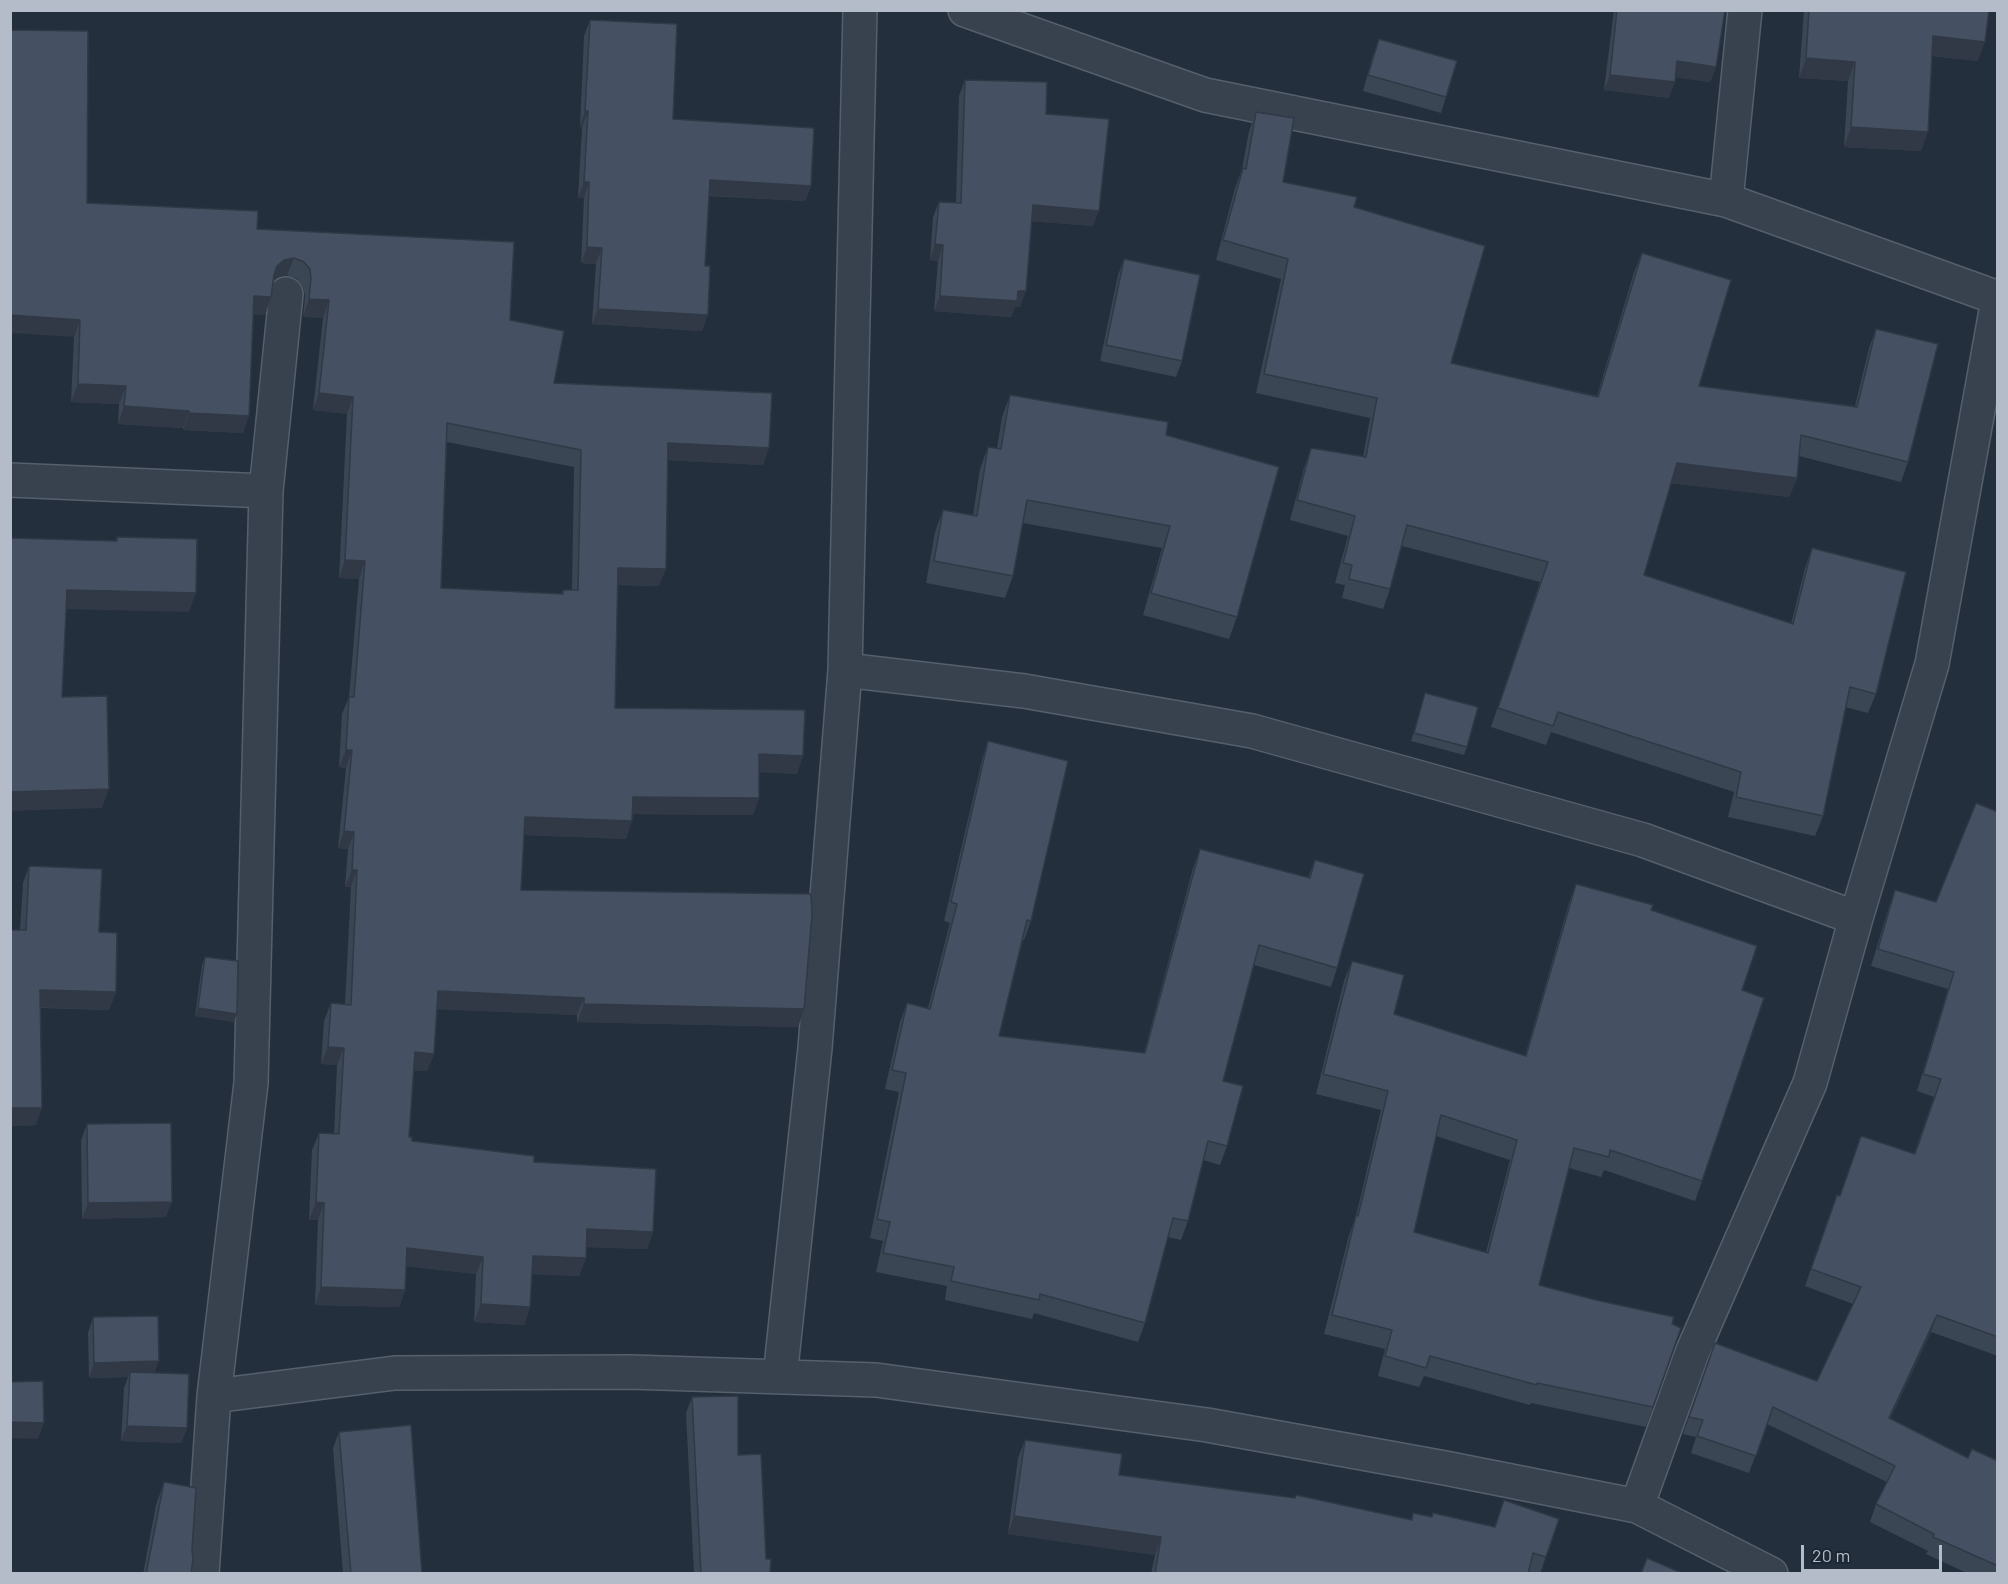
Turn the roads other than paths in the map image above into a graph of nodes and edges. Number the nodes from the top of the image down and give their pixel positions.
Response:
1 (860, 10) edge
2 (965, 10) edge
3 (1745, 10) edge
4 (1726, 200) junction
5 (286, 294) dead end
6 (1998, 299) edge
7 (10, 480) edge
8 (266, 491) junction
9 (844, 670) junction
10 (1856, 918) junction
11 (780, 1377) junction
12 (214, 1396) junction
13 (1637, 1506) junction
14 (202, 1574) edge
15 (1771, 1574) edge

1 - 9 street
2 - 4 street
3 - 4 street
4 - 6 street
5 - 8 street
6 - 10 street
7 - 8 street
8 - 12 street
9 - 10 street
9 - 11 street
10 - 13 street
11 - 12 street
11 - 13 street
12 - 14 street
13 - 15 street

